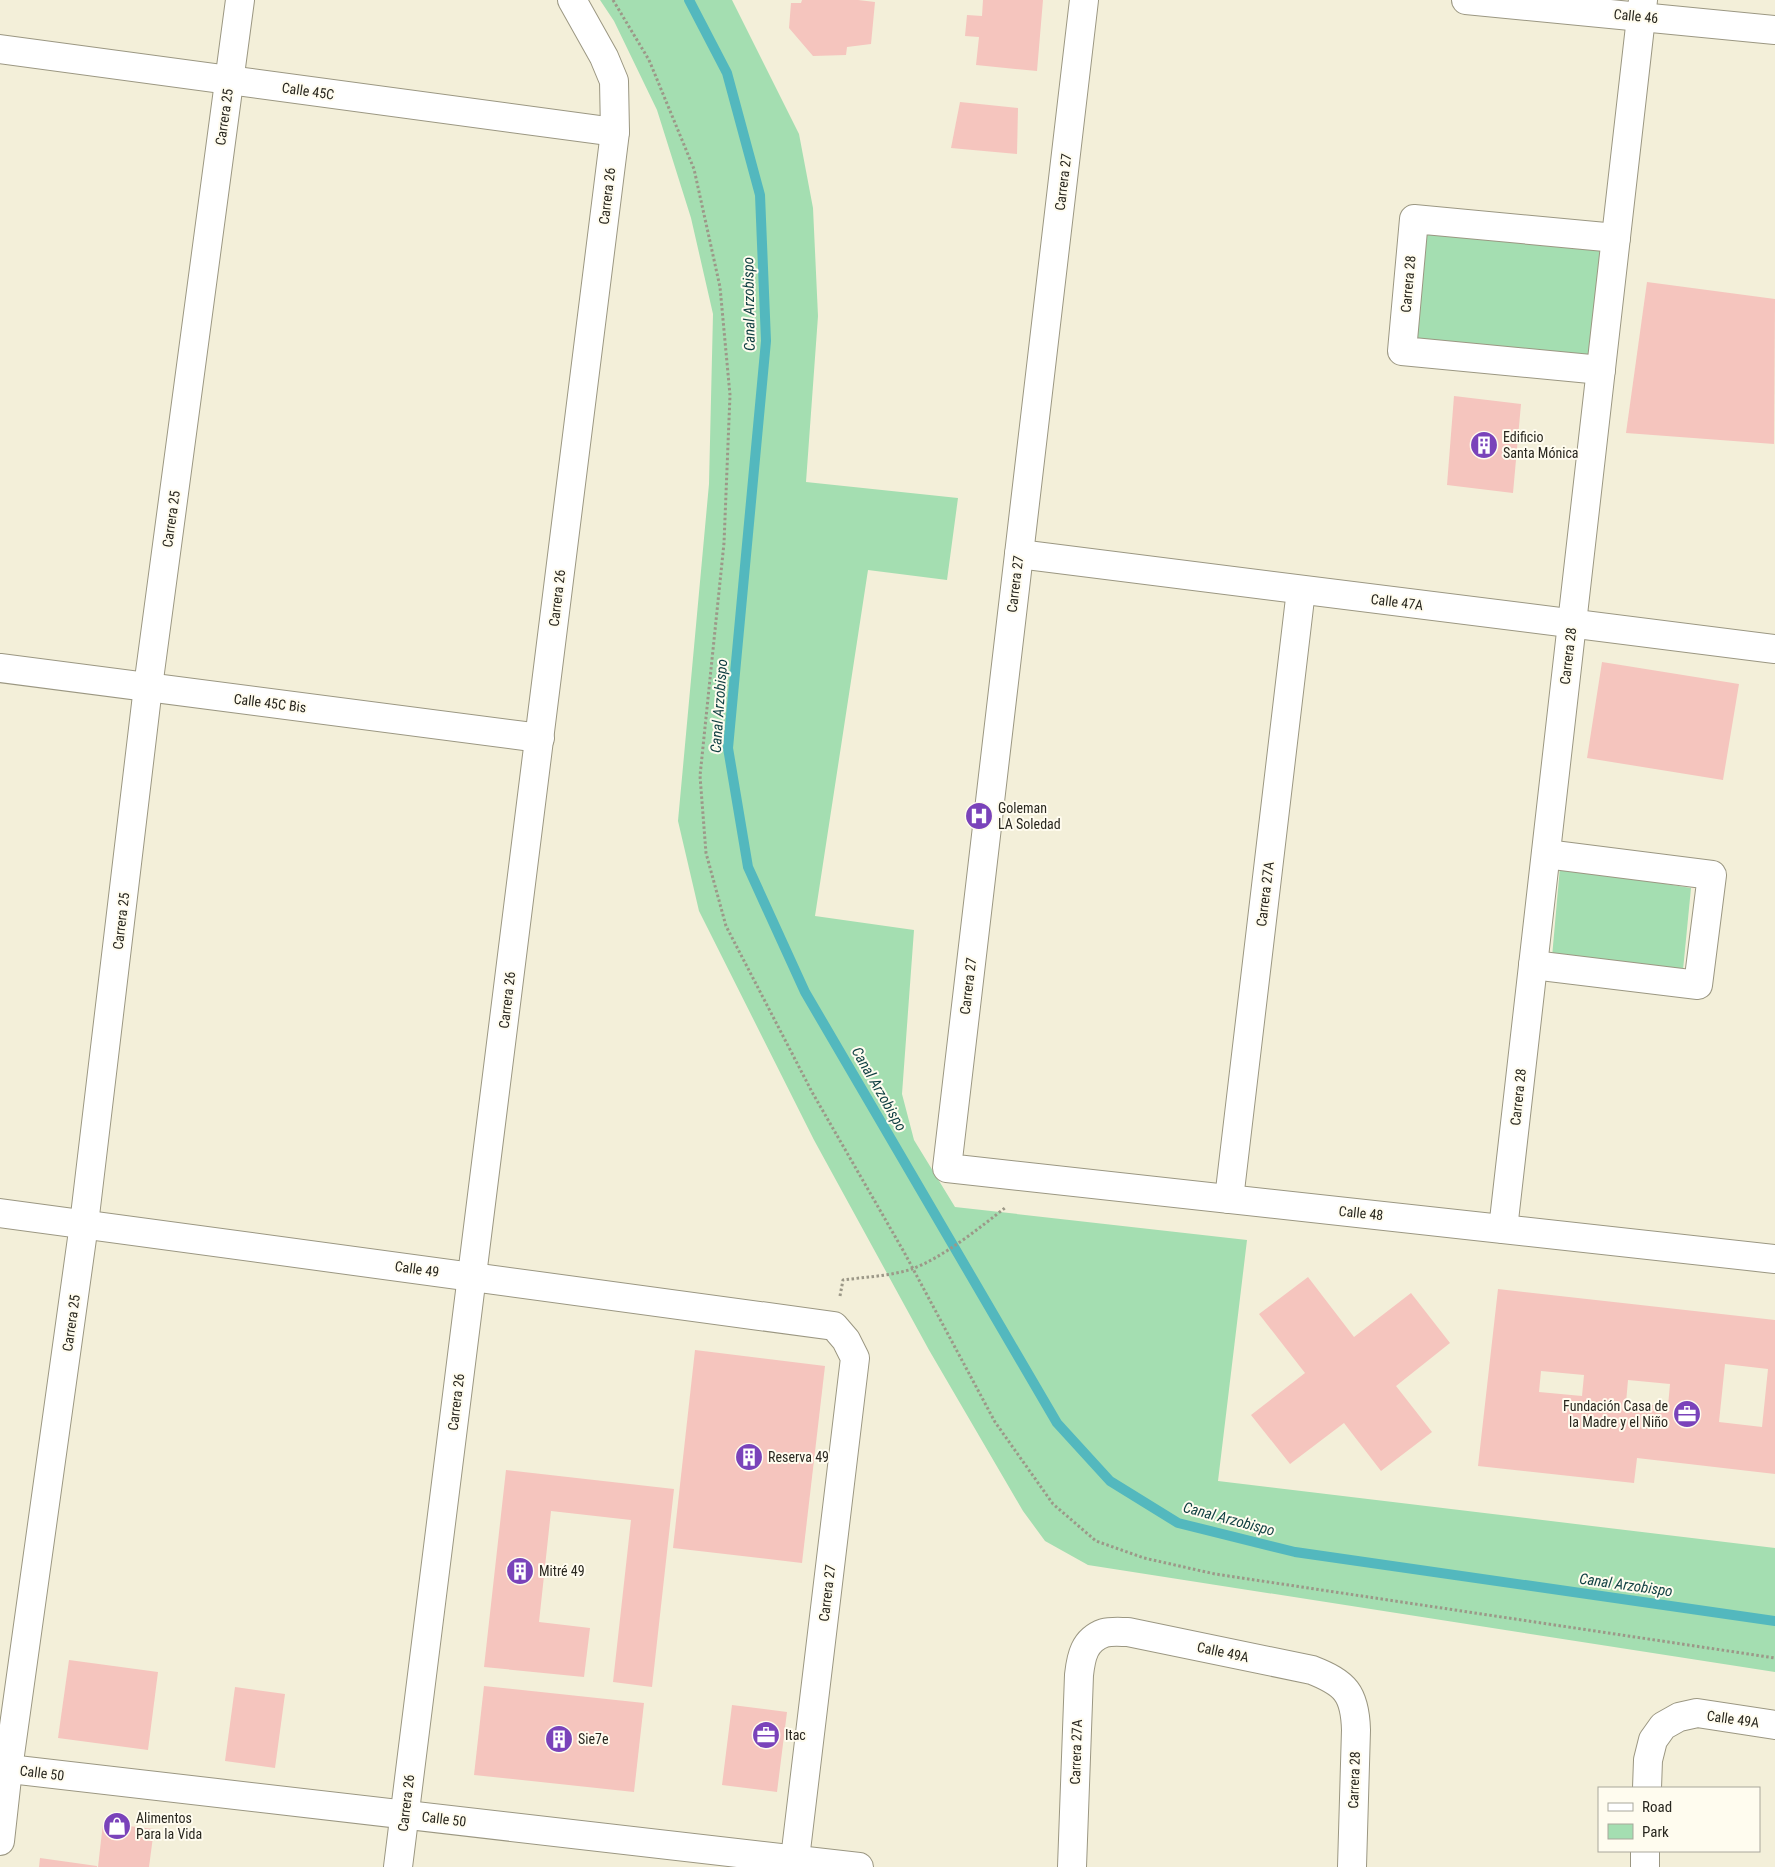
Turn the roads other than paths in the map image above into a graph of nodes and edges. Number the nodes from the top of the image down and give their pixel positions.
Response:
1 (240, 0) edge
2 (572, 0) edge
3 (1084, 0) edge
4 (1466, 0) edge
5 (1642, 8) edge
6 (1775, 30) edge
7 (0, 49) edge
8 (229, 80) junction
9 (615, 132) junction
10 (1616, 238) junction
11 (1601, 370) junction
12 (1019, 554) junction
13 (1300, 590) junction
14 (1572, 624) junction
15 (1775, 649) edge
16 (0, 668) edge
17 (148, 687) junction
18 (540, 738) junction
19 (1546, 854) junction
20 (1533, 965) junction
21 (947, 1168) joint
22 (1229, 1199) junction
23 (0, 1213) edge
24 (84, 1224) junction
25 (1503, 1229) junction
26 (1775, 1259) edge
27 (472, 1277) junction
28 (834, 1326) joint
29 (1091, 1641) joint
30 (1348, 1694) joint
31 (1775, 1725) edge
32 (4, 1769) edge
33 (1647, 1787) edge
34 (405, 1815) junction
35 (0, 1841) edge
36 (1645, 1852) edge
37 (794, 1863) edge
38 (398, 1867) edge
39 (859, 1867) edge
40 (1072, 1867) edge
41 (1352, 1867) edge
42 (1645, 1867) edge

1 - 8 street, Carrera 25
2 - 9 street, Carrera 26
3 - 12 street, Carrera 27
4 - 5 street, Calle 46
5 - 6 street, Calle 46
5 - 10 street, Carrera 28
7 - 8 street, Calle 45C
8 - 9 street, Calle 45C
8 - 17 street, Carrera 25
9 - 18 street, Carrera 26
10 - 11 street, Carrera 28
10 - 11 street, Carrera 28
11 - 14 street, Carrera 28
12 - 13 street, Calle 47A
12 - 21 street, Carrera 27
13 - 14 street, Calle 47A
13 - 22 street, Carrera 27A
14 - 15 street, Calle 47A
14 - 19 street, Carrera 28
16 - 17 street, Calle 45C Bis
17 - 18 street, Calle 45C Bis
17 - 24 street, Carrera 25
18 - 27 street, Carrera 26
19 - 20 street, Carrera 28
19 - 20 street
20 - 25 street, Carrera 28
21 - 22 street, Calle 48
22 - 25 street, Calle 48
23 - 24 street, Calle 49
24 - 27 street, Calle 49
24 - 32 street, Carrera 25
25 - 26 street, Calle 48
27 - 28 street, Calle 49
27 - 34 street, Carrera 26
28 - 37 street, Carrera 27
29 - 30 street, Calle 49A
29 - 40 street, Carrera 27A
30 - 41 street, Carrera 28
31 - 33 street, Calle 49A
32 - 34 street, Calle 50
32 - 35 street, Carrera 25
34 - 37 street, Calle 50
34 - 38 street, Carrera 26
36 - 42 street
37 - 39 street, Calle 50

